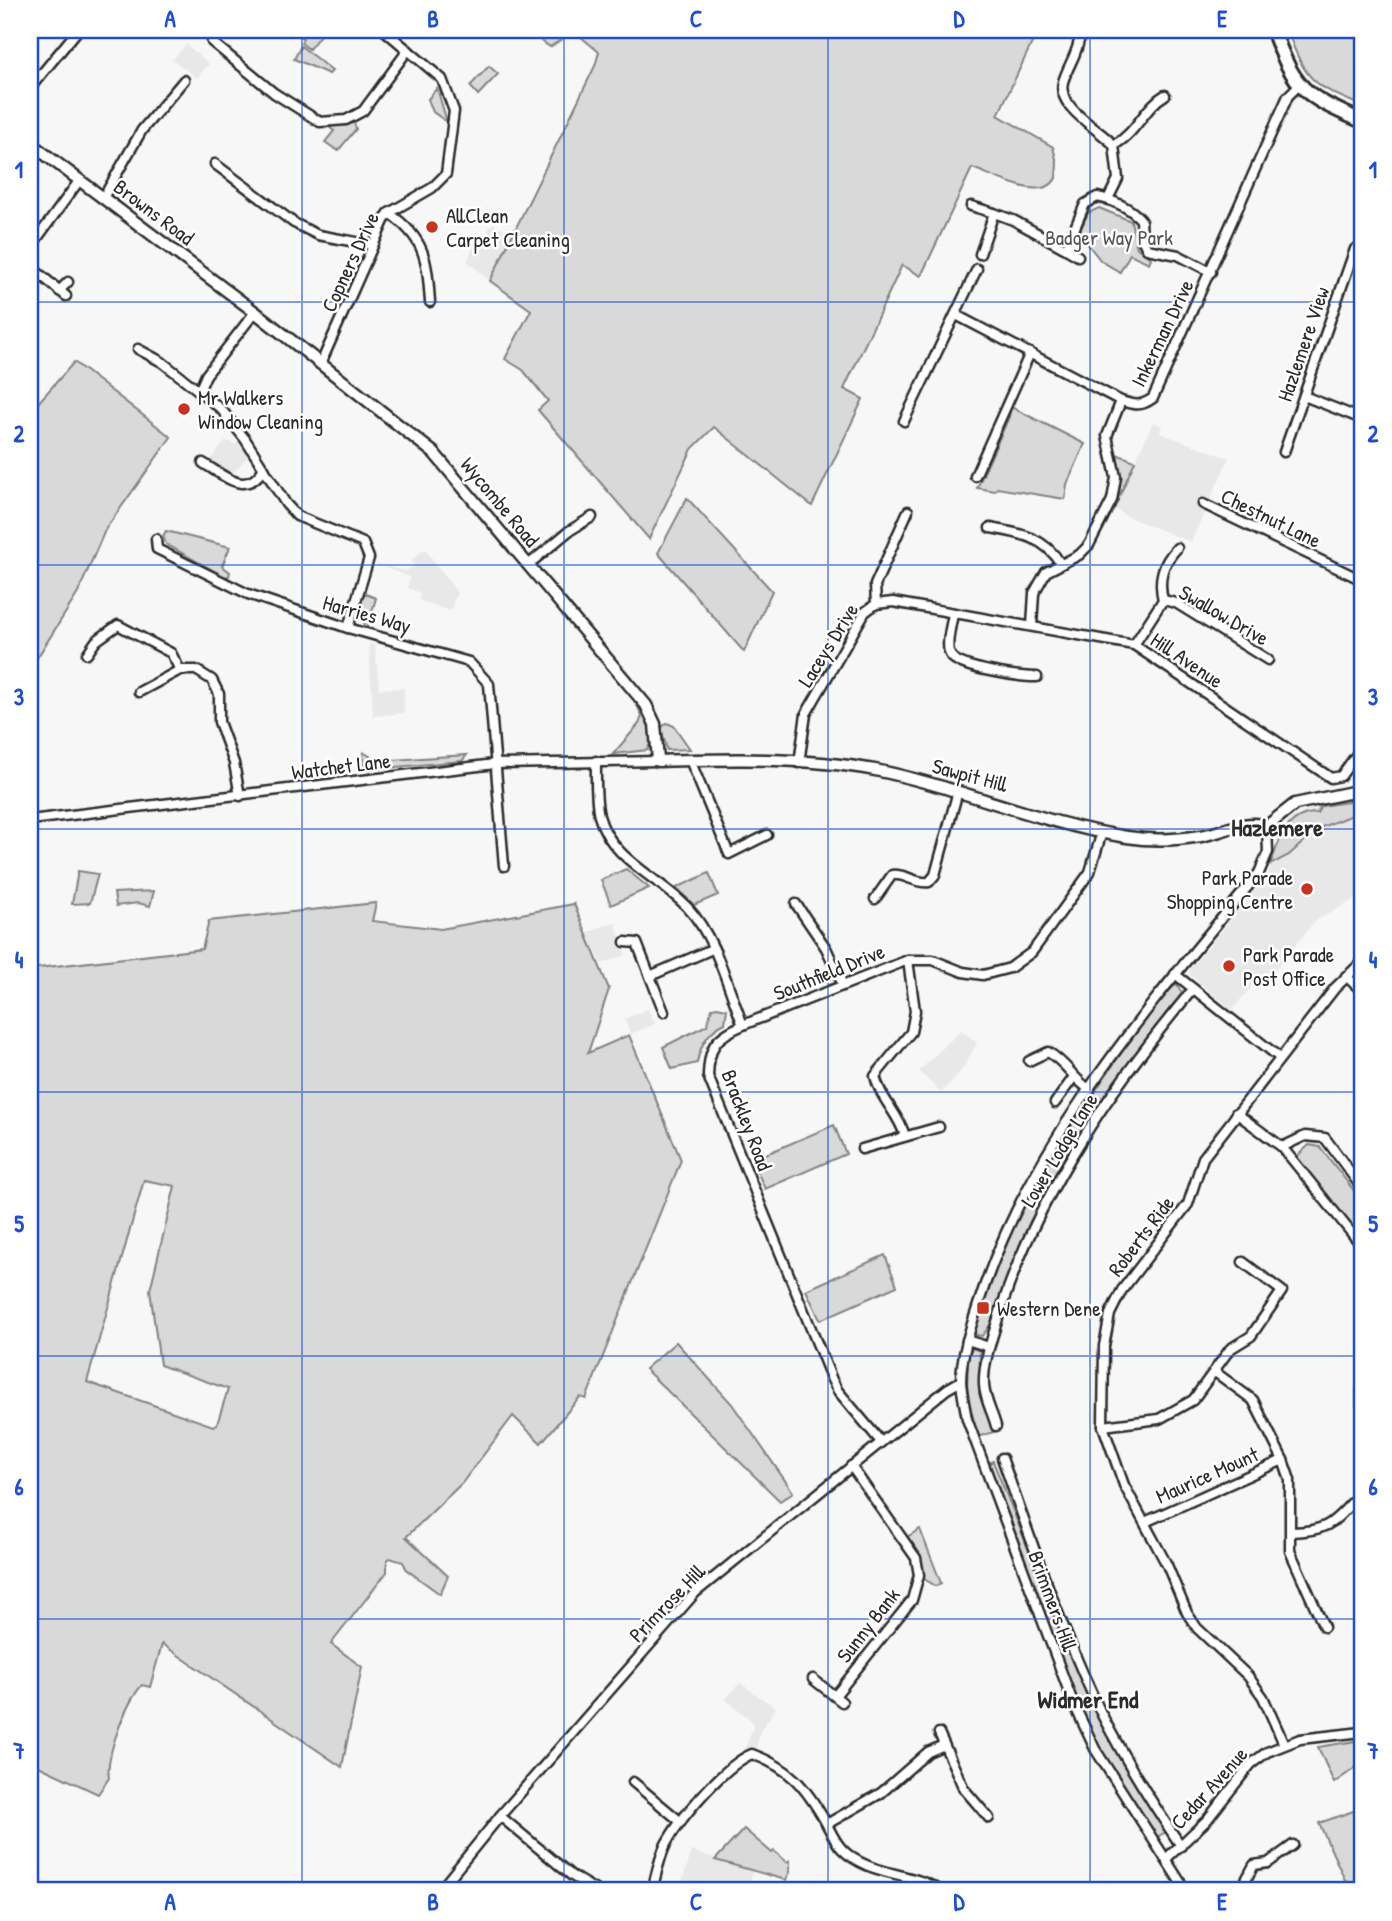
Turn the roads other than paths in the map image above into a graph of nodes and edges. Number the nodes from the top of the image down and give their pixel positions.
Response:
1 (78, 30) edge
2 (384, 30) edge
3 (1088, 30) edge
4 (1273, 30) edge
5 (212, 42) dead end
6 (408, 50) junction
7 (184, 80) dead end
8 (1298, 86) junction
9 (30, 88) edge
10 (1165, 95) dead end
11 (1362, 121) edge
12 (30, 144) edge
13 (1114, 145) junction
14 (215, 164) dead end
15 (79, 181) junction
16 (103, 198) junction
17 (1108, 199) junction
18 (971, 205) dead end
19 (389, 214) junction
20 (994, 214) junction
21 (372, 245) junction
22 (30, 248) edge
23 (1066, 249) junction
24 (1355, 249) dead end
25 (980, 254) dead end
26 (1078, 256) dead end
27 (30, 266) edge
28 (977, 269) dead end
29 (1211, 272) junction
30 (68, 282) dead end
31 (429, 302) dead end
32 (255, 312) junction
33 (956, 315) junction
34 (138, 349) dead end
35 (1030, 353) junction
36 (321, 363) junction
37 (199, 391) junction
38 (1304, 396) junction
39 (1121, 401) junction
40 (1362, 419) edge
41 (904, 421) dead end
42 (1284, 452) dead end
43 (203, 463) dead end
44 (264, 468) junction
45 (975, 476) dead end
46 (1203, 504) dead end
47 (908, 511) dead end
48 (592, 517) dead end
49 (990, 528) dead end
50 (154, 546) dead end
51 (1177, 548) dead end
52 (1060, 562) junction
53 (528, 565) junction
54 (1362, 580) edge
55 (1163, 600) junction
56 (876, 604) junction
57 (953, 613) junction
58 (1032, 626) junction
59 (348, 628) junction
60 (1134, 645) junction
61 (87, 654) dead end
62 (1268, 660) dead end
63 (180, 670) junction
64 (1037, 677) dead end
65 (139, 692) dead end
66 (1362, 747) edge
67 (690, 760) junction
68 (596, 761) junction
69 (658, 761) junction
70 (799, 763) junction
71 (495, 764) junction
72 (1362, 790) edge
73 (958, 791) junction
74 (240, 796) junction
75 (30, 820) edge
76 (1267, 826) junction
77 (1102, 832) junction
78 (767, 835) dead end
79 (504, 866) dead end
80 (876, 899) dead end
81 (796, 904) dead end
82 (625, 942) dead end
83 (712, 949) junction
84 (908, 960) junction
85 (1362, 962) edge
86 (1175, 974) junction
87 (650, 976) junction
88 (1346, 976) junction
89 (843, 985) junction
90 (1193, 989) junction
91 (1362, 991) edge
92 (664, 1012) dead end
93 (743, 1025) junction
94 (1280, 1058) junction
95 (1029, 1061) dead end
96 (1073, 1078) junction
97 (1090, 1090) junction
98 (1055, 1103) dead end
99 (1236, 1113) junction
100 (939, 1127) dead end
101 (905, 1136) junction
102 (1282, 1147) junction
103 (862, 1149) dead end
104 (1362, 1188) edge
105 (1362, 1246) edge
106 (1243, 1262) dead end
107 (967, 1340) junction
108 (989, 1348) junction
109 (1215, 1371) junction
110 (961, 1381) junction
111 (1362, 1389) edge
112 (1362, 1405) edge
113 (996, 1426) dead end
114 (1103, 1426) junction
115 (881, 1442) junction
116 (1002, 1458) dead end
117 (1283, 1460) junction
118 (850, 1466) junction
119 (1362, 1492) edge
120 (1145, 1522) junction
121 (1290, 1532) junction
122 (1324, 1627) dead end
123 (813, 1679) dead end
124 (835, 1696) junction
125 (842, 1702) dead end
126 (1362, 1732) edge
127 (939, 1733) dead end
128 (1284, 1744) junction
129 (944, 1745) junction
130 (633, 1782) dead end
131 (500, 1816) junction
132 (989, 1818) dead end
133 (681, 1822) junction
134 (827, 1824) junction
135 (1293, 1845) dead end
136 (1181, 1846) junction
137 (1167, 1858) junction
138 (439, 1891) edge
139 (595, 1891) edge
140 (652, 1891) edge
141 (941, 1891) edge
142 (1185, 1891) edge
143 (1240, 1891) edge

1 - 9 street
2 - 6 street, Copners Drive
3 - 13 street
4 - 8 main road
5 - 6 street
6 - 19 street, Copners Drive
7 - 16 street
8 - 11 main road
8 - 29 street, Inkerman Drive
10 - 13 street
12 - 15 street, Browns Road
13 - 17 street
14 - 21 street
15 - 16 street, Browns Road
15 - 22 street
16 - 32 street, Browns Road
17 - 23 street
17 - 29 street
18 - 20 street
19 - 21 street, Copners Drive
19 - 31 street
20 - 23 street
20 - 25 street
21 - 36 street, Copners Drive
23 - 26 street
24 - 38 street, Hazlemere View
27 - 30 street
28 - 33 street
29 - 39 street, Inkerman Drive
32 - 36 street, Wycombe Road
32 - 37 street
33 - 35 street, Inkerman Drive
33 - 41 street
34 - 37 street
35 - 39 street, Inkerman Drive
35 - 45 street
36 - 53 street, Wycombe Road
37 - 44 street
38 - 40 street
38 - 42 street, Hazlemere View
39 - 52 street
43 - 44 street
44 - 59 street
46 - 54 street, Chestnut Lane
47 - 56 street, Laceys Drive
48 - 53 street
49 - 52 street
50 - 59 street, Harries Way
51 - 55 street, Swallow Drive
52 - 58 street
53 - 69 street, Wycombe Road
55 - 60 street, Swallow Drive
55 - 62 street, Swallow Drive
56 - 57 street, Hill Avenue
56 - 70 street, Laceys Drive
57 - 58 street, Hill Avenue
57 - 64 street
58 - 60 street, Hill Avenue
59 - 71 street, Harries Way
60 - 66 street, Hill Avenue
61 - 63 street
63 - 65 street
63 - 74 street
67 - 69 street, Sawpit Hill
67 - 70 street, Sawpit Hill
67 - 78 street
68 - 69 street, Watchet Lane
68 - 71 street, Watchet Lane
68 - 83 street
70 - 73 street, Sawpit Hill
71 - 74 street, Watchet Lane
71 - 79 street, Harries Way
72 - 76 street
73 - 77 street, Sawpit Hill
73 - 80 street
74 - 75 street, Watchet Lane
76 - 77 street, Sawpit Hill
76 - 86 street
77 - 84 street, Southfield Drive
81 - 89 street
82 - 87 street
83 - 87 street
83 - 93 street
84 - 89 street, Southfield Drive
84 - 101 street
85 - 88 street, Roberts Ride
86 - 90 street
86 - 97 street
87 - 92 street
88 - 91 street
88 - 94 street, Roberts Ride
89 - 93 street, Southfield Drive
90 - 94 street
90 - 108 street, Lower Lodge Lane
93 - 115 street, Brackley Road
94 - 99 street, Roberts Ride
95 - 96 street
96 - 97 street
96 - 98 street
97 - 107 street
99 - 102 street
99 - 114 street, Roberts Ride
100 - 101 street
101 - 103 street
102 - 104 street
102 - 105 street
106 - 109 street
107 - 108 street
107 - 110 street
108 - 113 street, Lower Lodge Lane
109 - 114 street
109 - 117 street
110 - 115 street, Primrose Hill
110 - 137 street, Brimmers Hill
111 - 112 street
114 - 120 street, Roberts Ride
115 - 118 street, Primrose Hill
116 - 136 street
117 - 120 street, Maurice Mount
117 - 121 street
118 - 124 street, Sunny Bank
118 - 131 street, Primrose Hill
119 - 121 street
120 - 128 street, Roberts Ride
121 - 122 street
123 - 124 street
124 - 125 street
126 - 128 street, Cedar Avenue
127 - 129 street
128 - 136 street, Cedar Avenue
129 - 132 street
129 - 134 street
130 - 133 street
131 - 138 street, Primrose Hill
131 - 139 street
133 - 134 street
133 - 140 street
134 - 141 street
135 - 143 street
136 - 137 street, Cedar Avenue
137 - 142 street, Brimmers Hill

